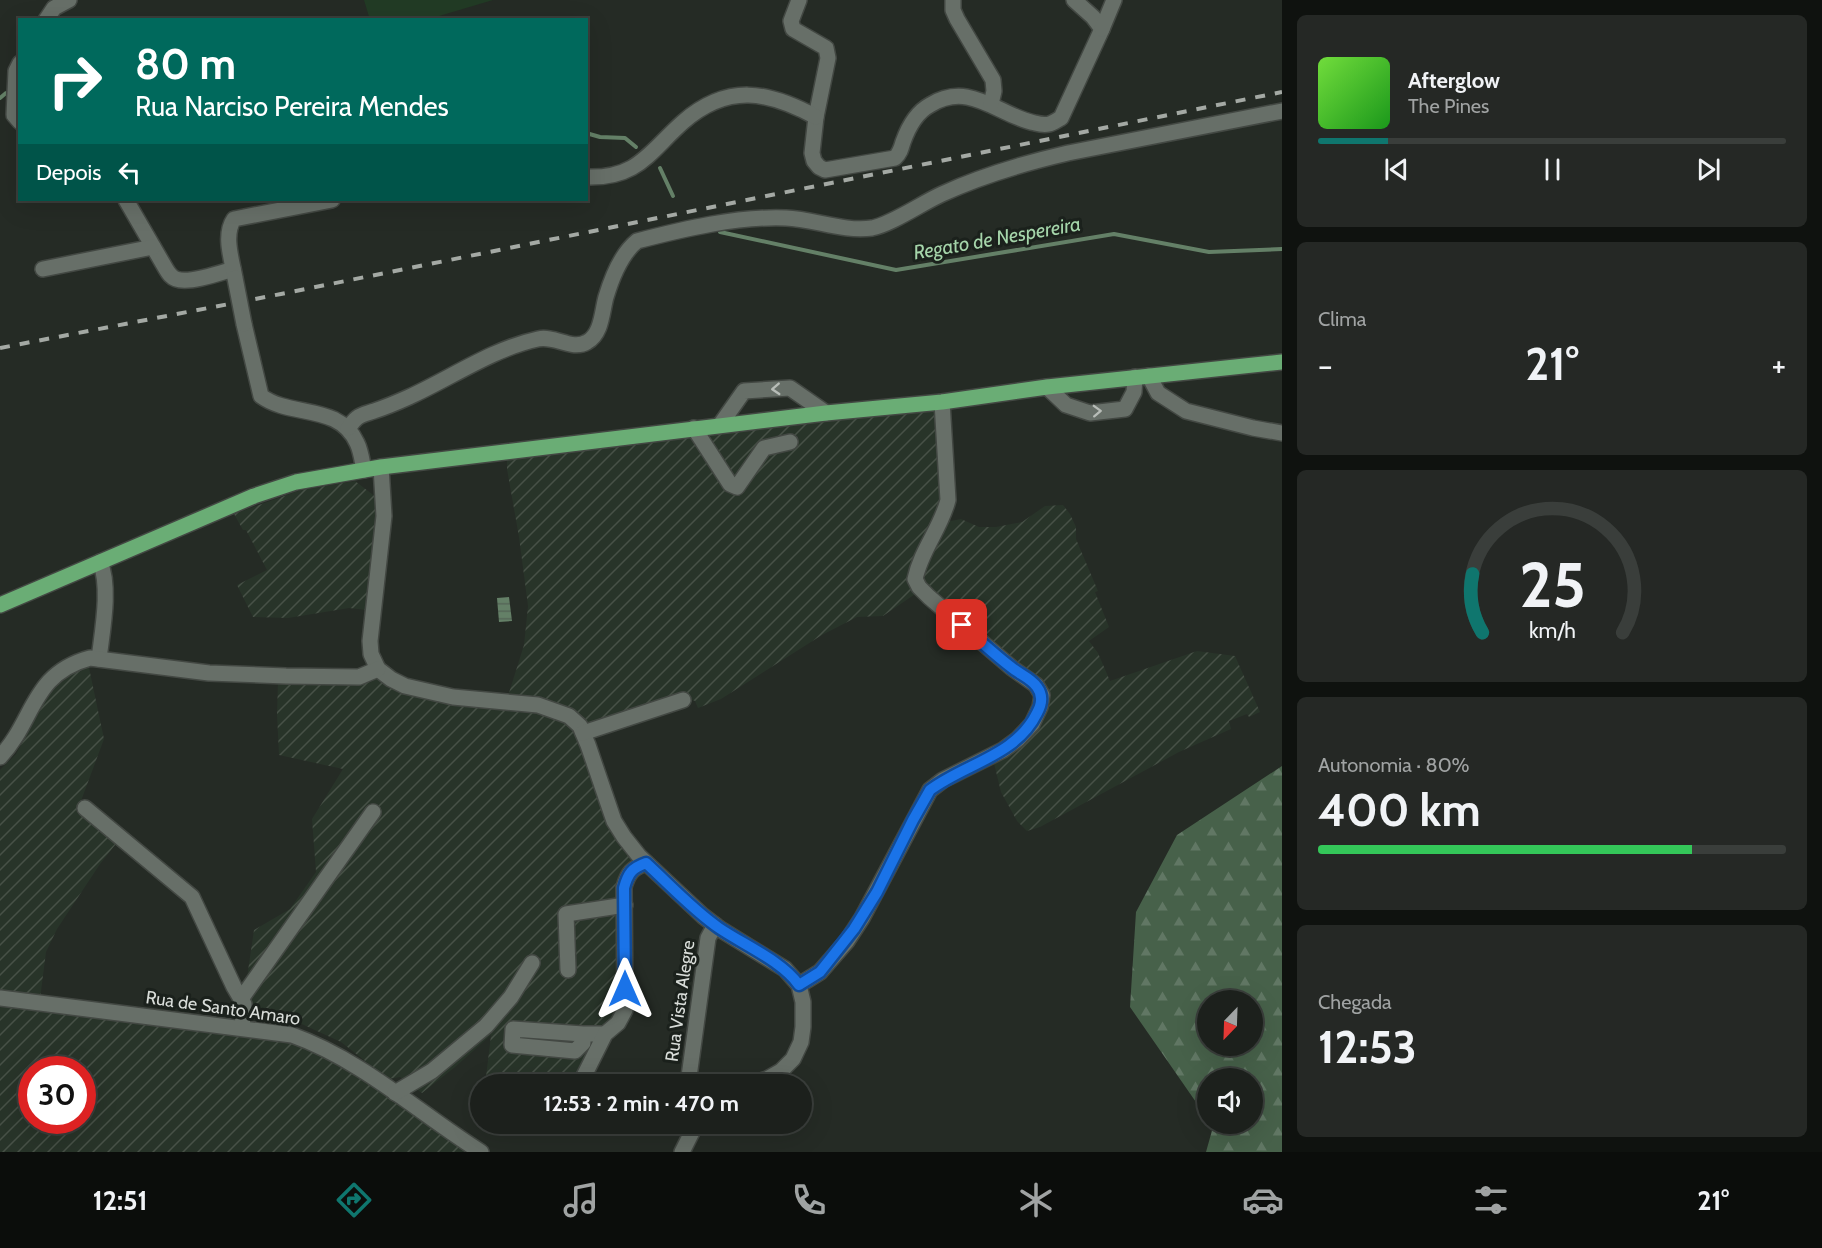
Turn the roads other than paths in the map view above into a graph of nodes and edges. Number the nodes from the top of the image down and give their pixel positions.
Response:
1 (69, 0) edge
2 (799, 0) edge
3 (952, 0) edge
4 (1074, 0) edge
5 (1114, 0) edge
6 (47, 18) edge
7 (1102, 29) junction
8 (18, 67) edge
9 (992, 104) junction
10 (1282, 111) edge
11 (816, 117) junction
12 (18, 120) edge
13 (588, 177) edge
14 (127, 201) edge
15 (327, 201) edge
16 (153, 247) junction
17 (43, 269) dead end
18 (234, 274) junction
19 (1282, 362) edge
20 (1142, 376) junction
21 (1047, 387) junction
22 (942, 402) junction
23 (826, 413) junction
24 (720, 425) junction
25 (348, 428) junction
26 (694, 429) junction
27 (1282, 433) edge
28 (790, 442) dead end
29 (381, 467) junction
30 (364, 470) junction
31 (100, 562) junction
32 (0, 605) edge
33 (99, 659) junction
34 (378, 669) junction
35 (683, 700) dead end
36 (583, 733) junction
37 (0, 757) edge
38 (86, 808) dead end
39 (374, 812) dead end
40 (646, 863) junction
41 (625, 905) junction
42 (715, 925) junction
43 (532, 963) dead end
44 (568, 970) dead end
45 (799, 985) junction
46 (0, 998) edge
47 (241, 999) junction
48 (242, 1028) junction
49 (583, 1034) dead end
50 (604, 1034) junction
51 (585, 1074) edge
52 (689, 1074) edge
53 (776, 1074) edge
54 (395, 1093) junction
55 (691, 1134) edge
56 (481, 1152) edge
57 (682, 1152) edge

1 - 6 street
2 - 11 street
3 - 9 street
4 - 7 street
5 - 7 street
7 - 9 street
8 - 12 street
9 - 11 street
10 - 25 street
11 - 13 street
14 - 16 street
15 - 18 street
16 - 17 street
16 - 18 street
18 - 25 street, bridge
19 - 20 main road
20 - 21 main road
21 -> 20 street
20 - 27 street
21 - 22 main road
22 - 23 main road
22 - 45 street
23 - 24 main road
23 -> 24 street
24 - 26 main road
25 - 30 street
26 - 28 street
26 - 29 main road
29 - 30 main road
29 - 34 street
30 - 31 main road
31 - 32 main road
31 - 33 street
33 - 34 street
33 - 37 street
34 - 36 street
35 - 36 street
36 - 40 street
38 - 47 street
39 - 47 street
40 - 41 street
40 - 42 street
41 - 44 street
41 - 50 street
42 - 45 street
42 - 52 street, Rua Vista Alegre
43 - 54 street
45 - 53 street
46 - 48 street, Rua de Santo Amaro
47 - 48 street
48 - 54 street, Rua de Santo Amaro
49 - 50 street
50 - 51 street
54 - 56 street, Rua de Santo Amaro
55 - 57 street

